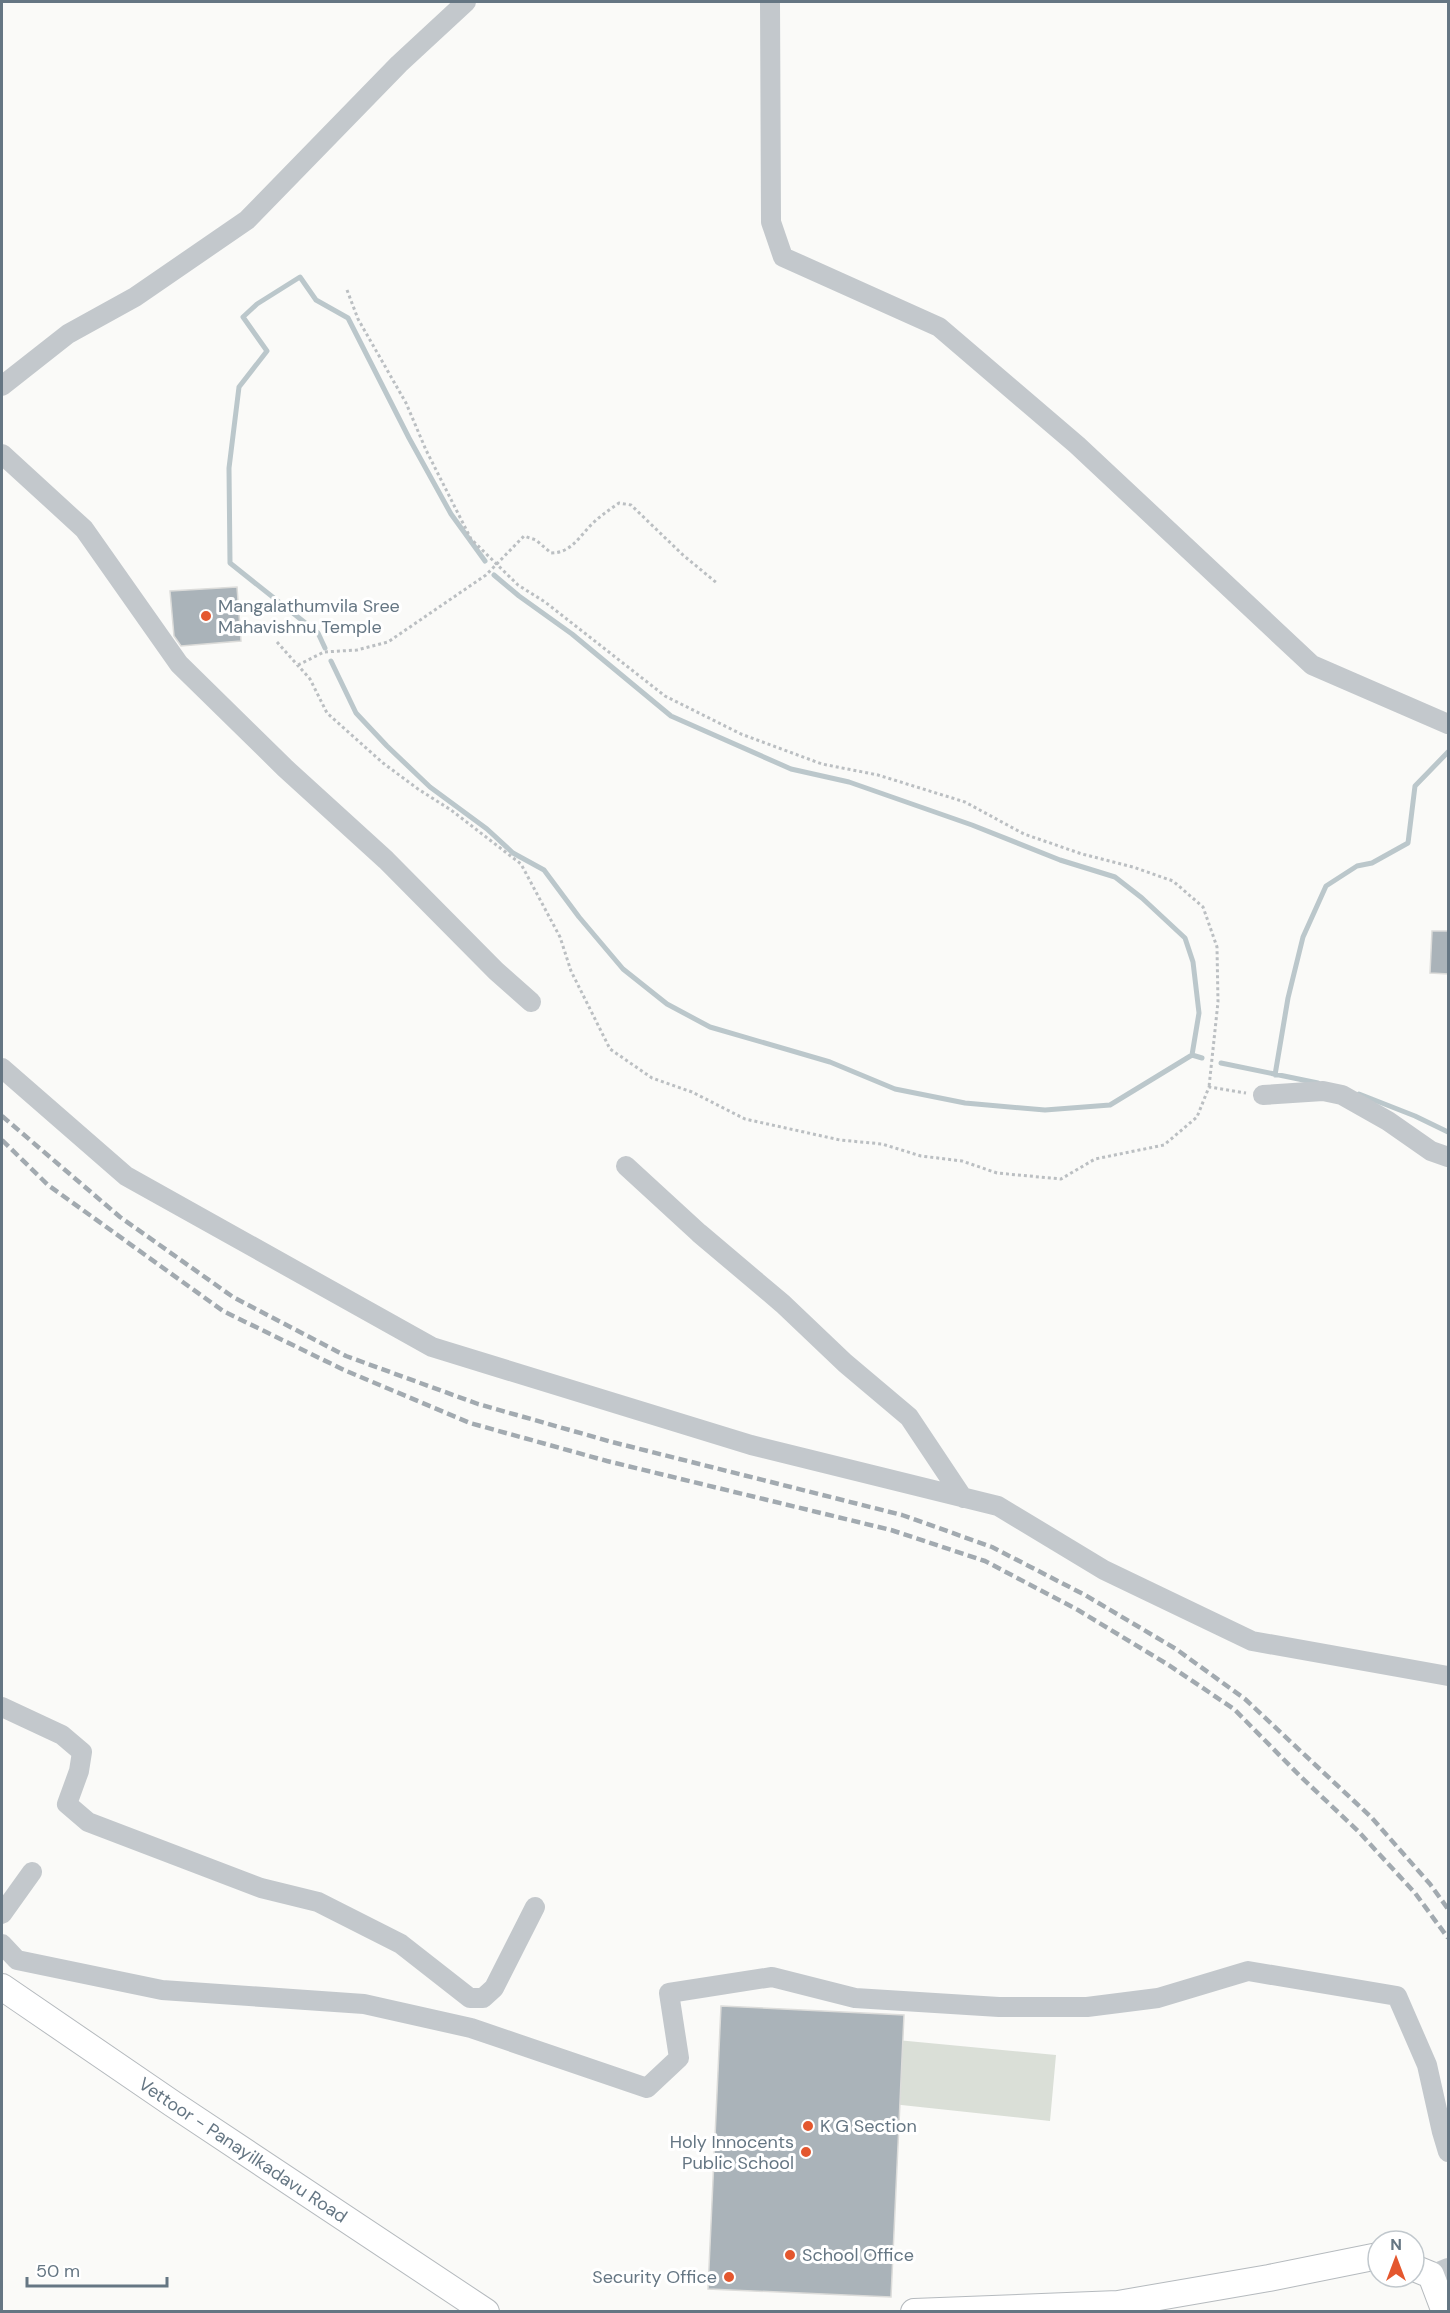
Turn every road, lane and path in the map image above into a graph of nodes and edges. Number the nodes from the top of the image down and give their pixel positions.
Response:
1 (466, 2) edge
2 (770, 2) edge
3 (347, 290) dead end
4 (2, 386) edge
5 (2, 454) edge
6 (495, 565) junction
7 (718, 584) dead end
8 (277, 642) dead end
9 (298, 665) junction
10 (1449, 724) edge
11 (531, 1002) dead end
12 (2, 1068) edge
13 (1209, 1088) junction
14 (1263, 1095) joint
15 (1449, 1157) edge
16 (626, 1166) dead end
17 (963, 1498) junction
18 (1449, 1676) edge
19 (2, 1707) edge
20 (32, 1872) dead end
21 (535, 1907) dead end
22 (2, 1914) edge
23 (2, 1944) edge
24 (2, 1987) edge
25 (1449, 2152) edge
26 (1366, 2258) edge
27 (1431, 2270) edge
28 (486, 2312) edge
29 (914, 2312) edge
30 (1445, 2312) edge

1 - 4 street
2 - 10 street
3 - 6 path
5 - 11 street
6 - 7 path
6 - 9 path
6 - 13 path
8 - 9 path
9 - 13 path
12 - 17 street
13 - 14 path
14 - 15 street
16 - 17 street
17 - 18 street
19 - 21 street
20 - 22 street
23 - 25 street
24 - 28 main road, Vettoor - Panayilkadavu Road
26 - 29 main road
27 - 30 main road

